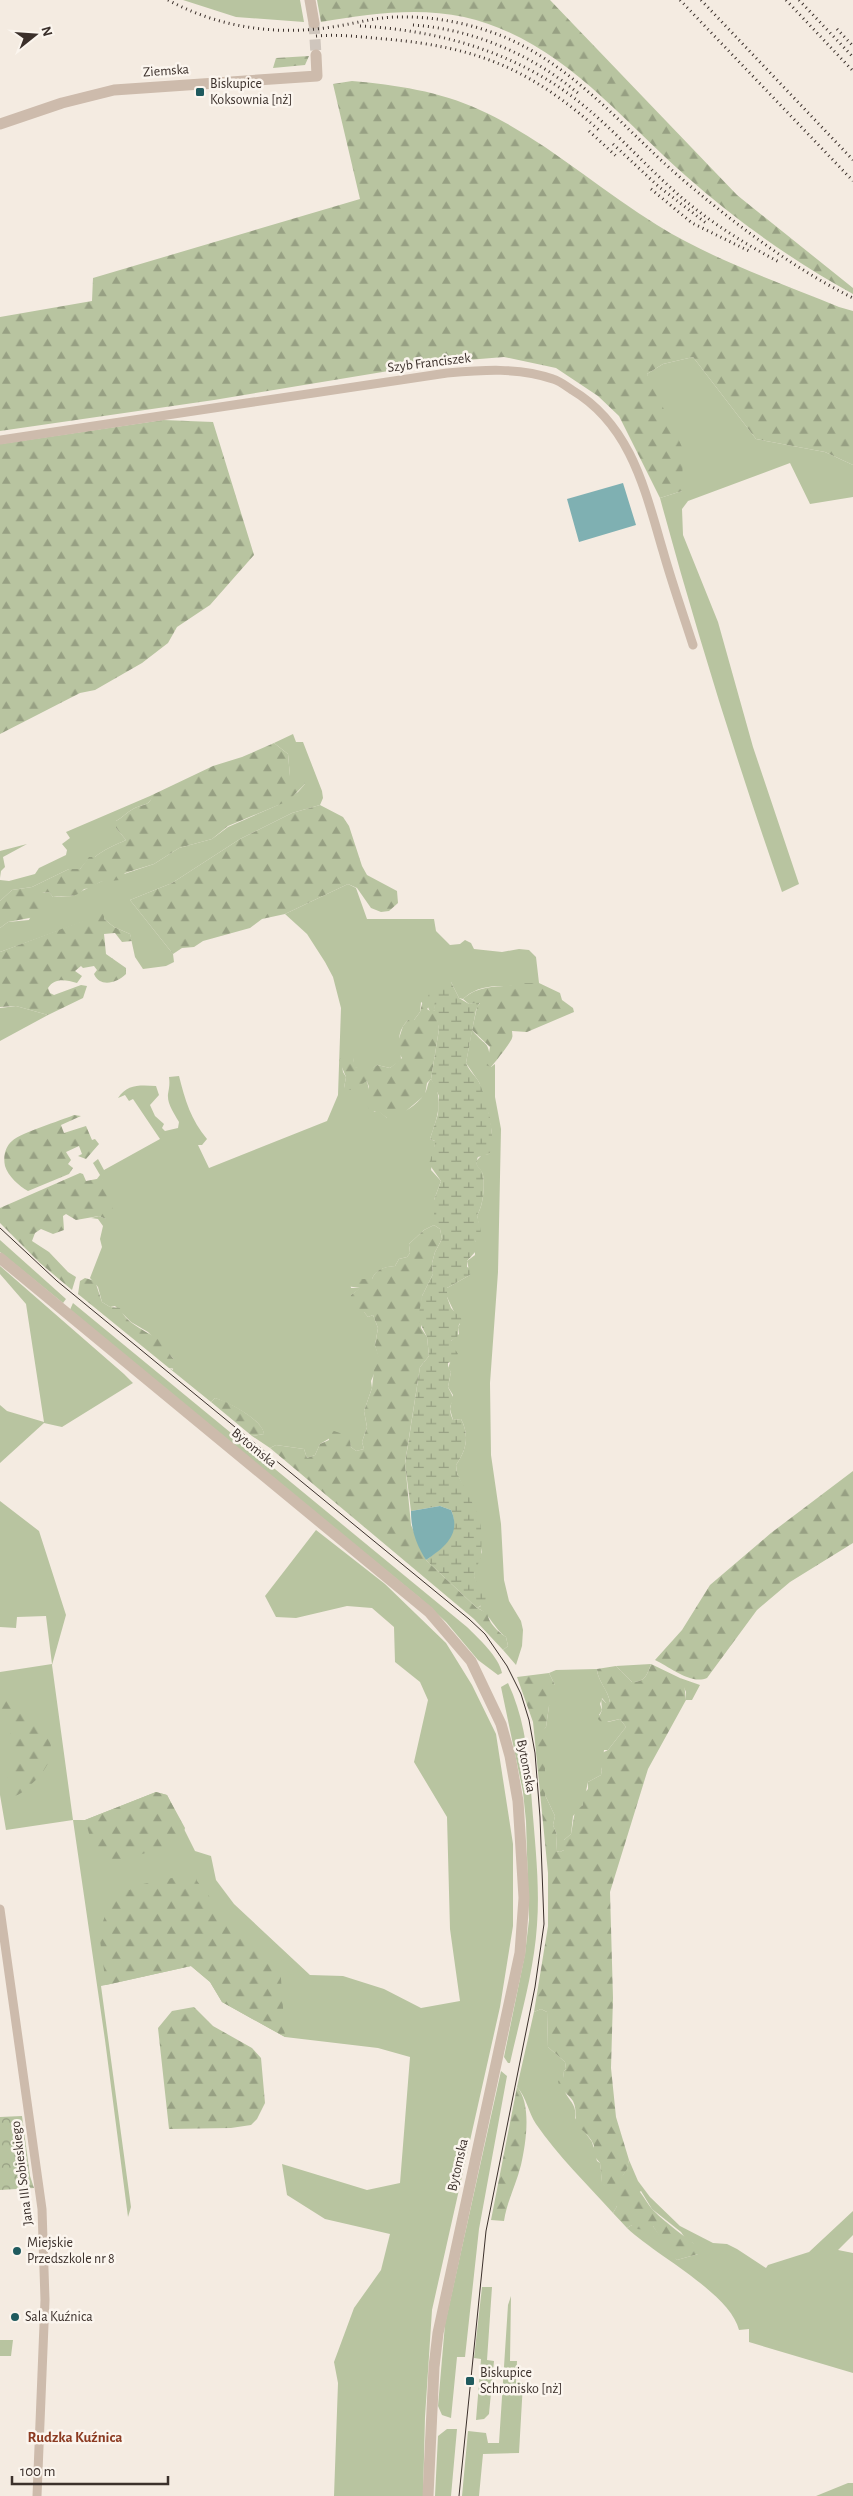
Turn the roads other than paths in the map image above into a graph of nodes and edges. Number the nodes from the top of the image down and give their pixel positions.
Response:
1 (310, 0) edge
2 (314, 23) tunnel mouth
3 (316, 55) tunnel mouth
4 (0, 124) edge
5 (0, 440) edge
6 (693, 645) dead end
7 (0, 1258) edge
8 (0, 1909) edge
9 (37, 2496) edge
10 (428, 2496) edge

1 - 2 street
3 - 4 street, Ziemska
5 - 6 street, Szyb Franciszek
7 - 10 street, Bytomska
8 - 9 street, Jana III Sobieskiego

